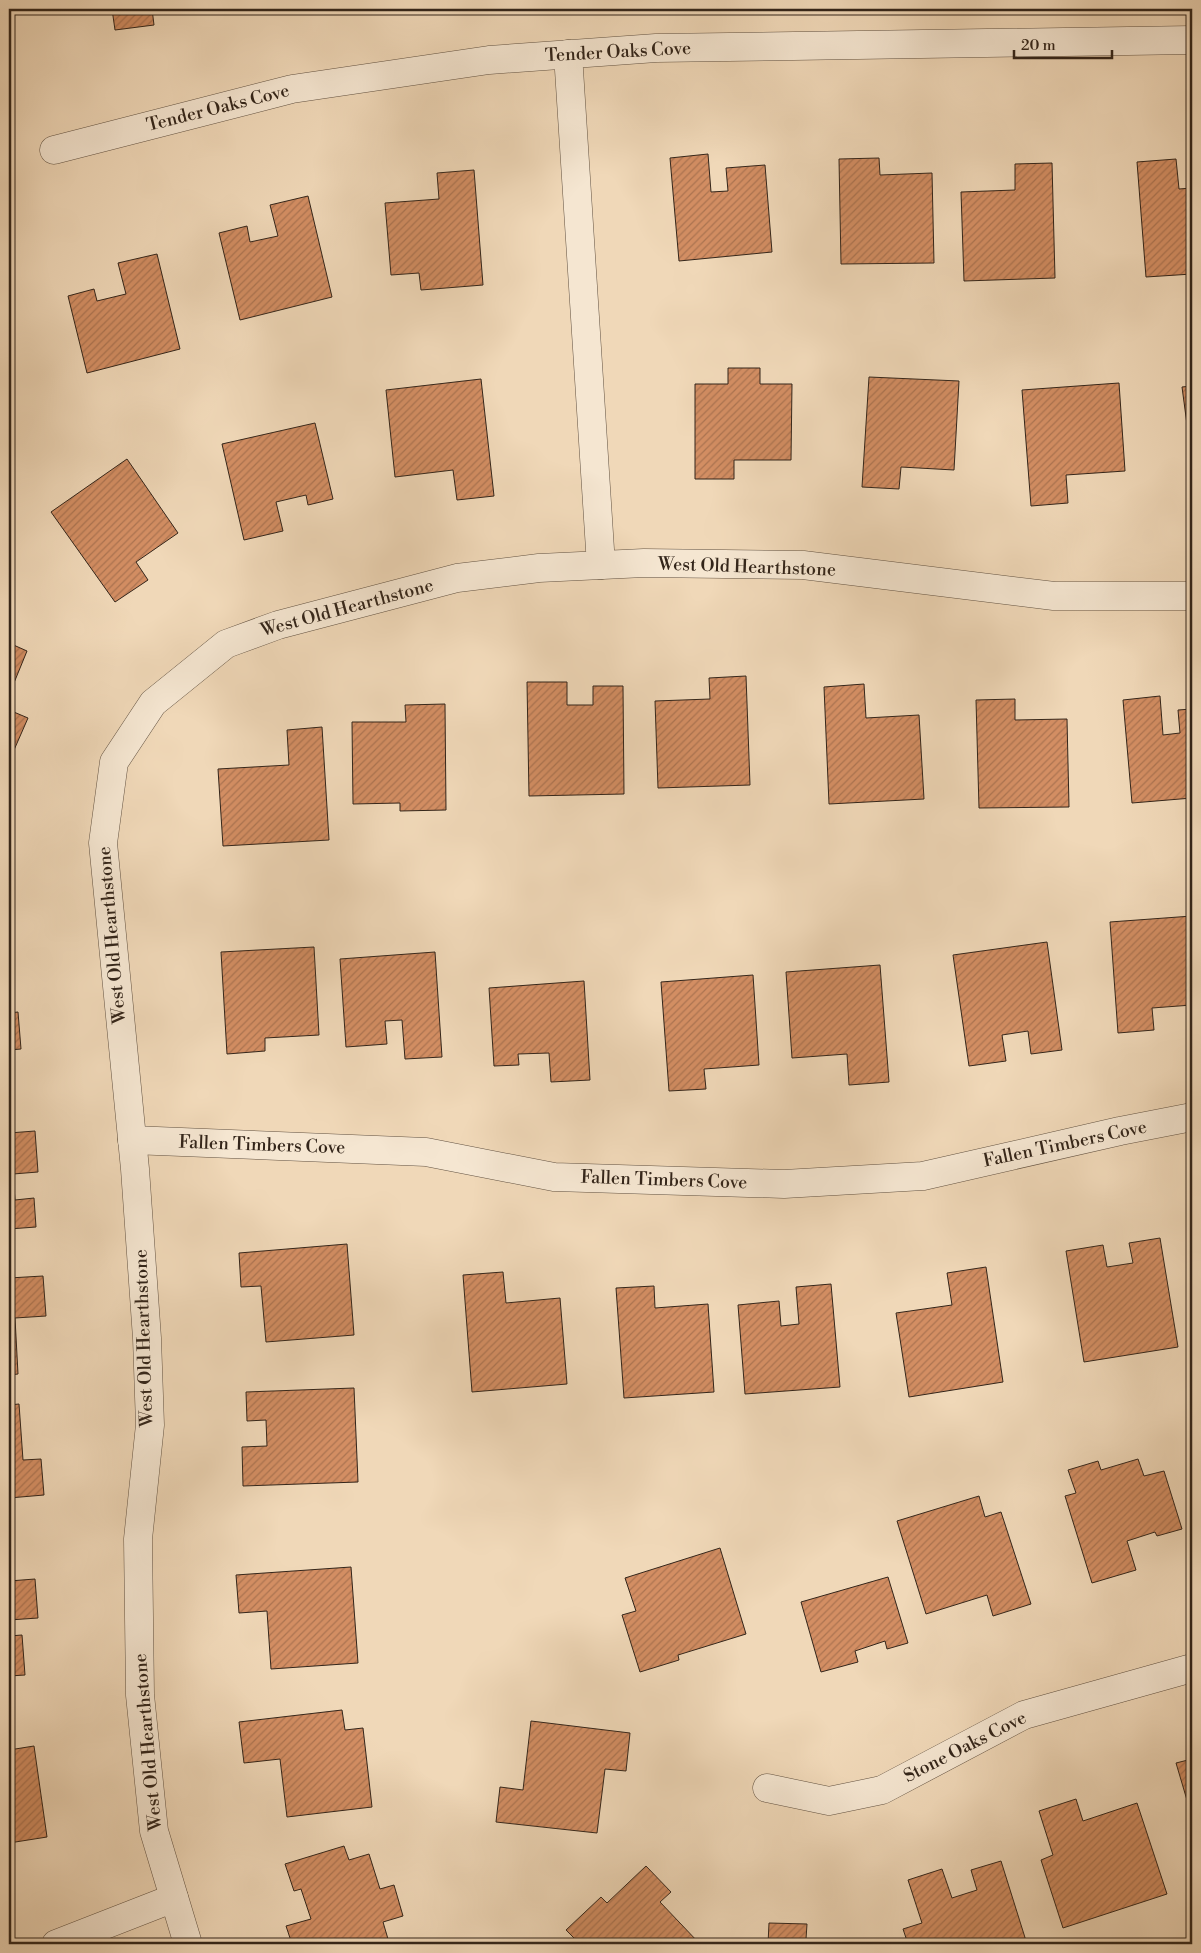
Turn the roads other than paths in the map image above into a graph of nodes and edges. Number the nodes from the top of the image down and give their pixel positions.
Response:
1 (1192, 40) edge
2 (568, 54) junction
3 (54, 150) dead end
4 (601, 565) junction
5 (1192, 596) edge
6 (1192, 1117) edge
7 (132, 1140) junction
8 (1192, 1668) edge
9 (767, 1788) dead end
10 (174, 1898) junction
11 (56, 1944) edge
12 (188, 1944) edge

1 - 2 street, Tender Oaks Cove
2 - 3 street, Tender Oaks Cove
2 - 4 street
4 - 5 street, West Old Hearthstone
4 - 7 street, West Old Hearthstone
6 - 7 street, Fallen Timbers Cove
7 - 10 street, West Old Hearthstone
8 - 9 street, Stone Oaks Cove
10 - 11 street
10 - 12 street, West Old Hearthstone

